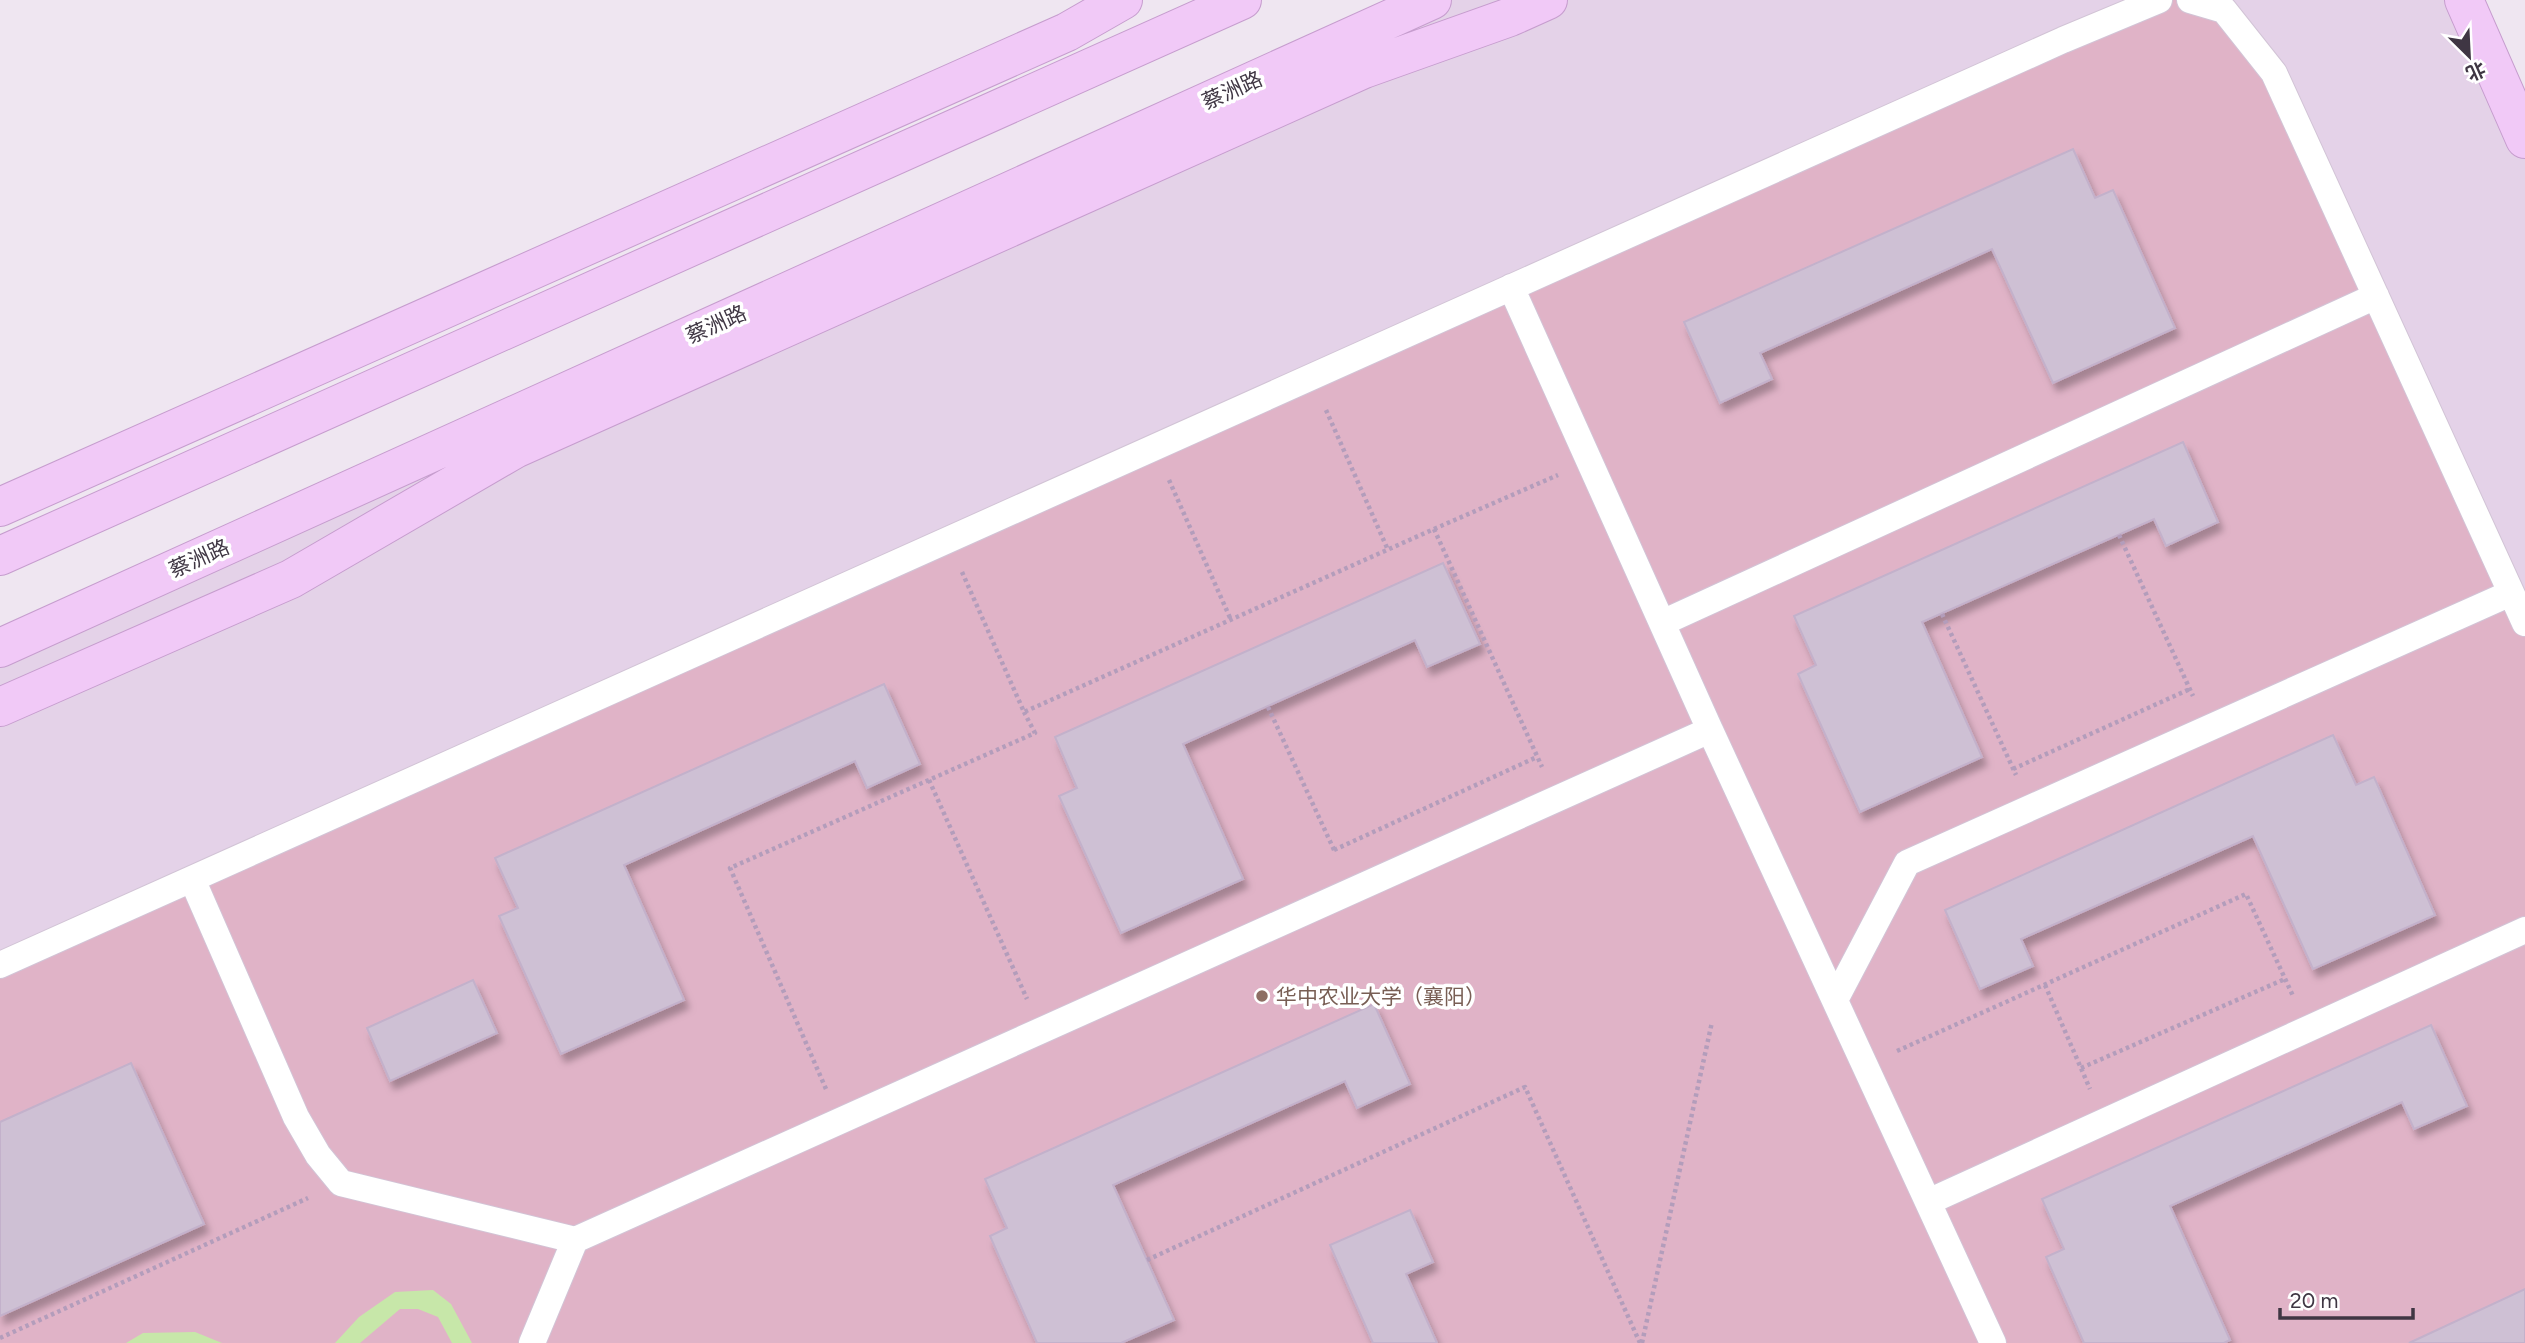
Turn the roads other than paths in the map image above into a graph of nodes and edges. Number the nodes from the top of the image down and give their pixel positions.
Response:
1 (1123, 0) edge
2 (1242, 0) edge
3 (1432, 0) edge
4 (1548, 0) edge
5 (2159, 0) edge
6 (2190, 0) edge
7 (2464, 0) edge
8 (2525, 139) edge
9 (1511, 287) junction
10 (2376, 296) junction
11 (0, 507) edge
12 (0, 556) edge
13 (2511, 593) junction
14 (1662, 623) junction
15 (2525, 623) edge
16 (0, 648) edge
17 (0, 708) edge
18 (1710, 730) junction
19 (192, 879) junction
20 (2525, 930) edge
21 (0, 965) edge
22 (1835, 1000) junction
23 (1928, 1202) junction
24 (575, 1240) junction
25 (532, 1343) edge
26 (1993, 1343) edge

1 - 11 main road
2 - 12 main road
3 - 16 main road, 蔡洲路
4 - 17 main road
5 - 9 lane
6 - 10 lane
7 - 8 main road
9 - 14 lane
9 - 19 lane
10 - 13 lane
10 - 14 lane
13 - 15 lane
13 - 22 lane
14 - 18 lane
18 - 22 lane
18 - 24 lane
19 - 21 lane
19 - 24 lane
20 - 23 lane
22 - 23 lane
23 - 26 lane
24 - 25 lane

